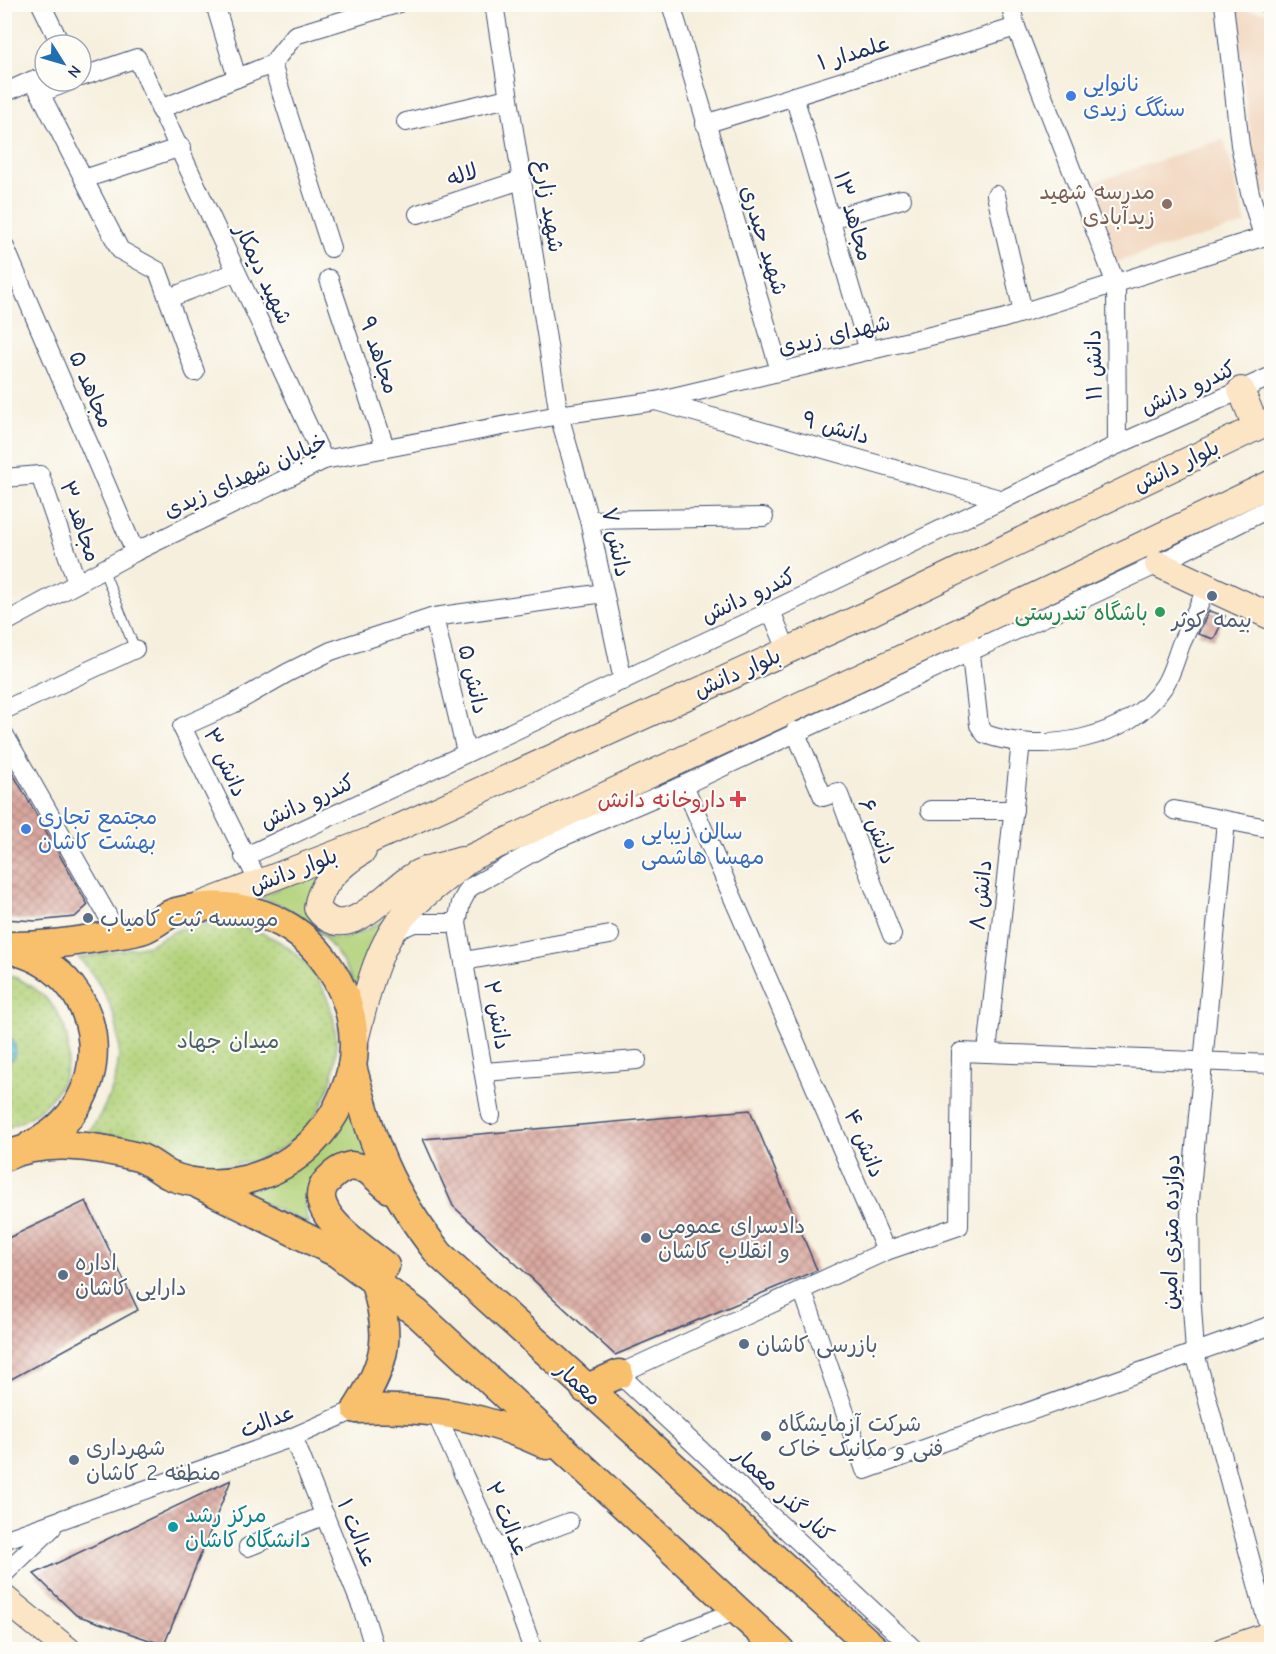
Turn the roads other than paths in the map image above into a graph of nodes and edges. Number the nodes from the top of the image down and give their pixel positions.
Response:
1 (41, 4) edge
2 (214, 4) edge
3 (398, 4) edge
4 (494, 4) edge
5 (671, 4) edge
6 (1011, 4) edge
7 (1224, 4) edge
8 (1267, 4) edge
9 (1272, 5) edge
10 (364, 9) edge
11 (1016, 27) junction
12 (55, 33) edge
13 (272, 64) junction
14 (93, 73) edge
15 (237, 78) junction
16 (33, 80) edge
17 (4, 93) edge
18 (40, 93) edge
19 (794, 96) junction
20 (508, 98) junction
21 (160, 109) junction
22 (406, 122) dead end
23 (705, 124) junction
24 (181, 147) junction
25 (84, 179) junction
26 (521, 180) junction
27 (996, 195) dead end
28 (902, 199) dead end
29 (418, 214) dead end
30 (830, 219) junction
31 (1267, 235) edge
32 (5, 246) edge
33 (331, 248) dead end
34 (236, 272) junction
35 (329, 279) dead end
36 (1116, 284) junction
37 (169, 298) junction
38 (1023, 312) junction
39 (869, 351) junction
40 (780, 371) junction
41 (195, 372) dead end
42 (1272, 376) edge
43 (1241, 390) junction
44 (656, 401) junction
45 (559, 415) junction
46 (1264, 423) edge
47 (1118, 445) junction
48 (385, 447) junction
49 (324, 460) junction
50 (4, 478) edge
51 (1272, 483) edge
52 (1003, 500) junction
53 (1254, 508) edge
54 (764, 517) dead end
55 (589, 520) junction
56 (135, 552) junction
57 (1158, 564) junction
58 (103, 569) junction
59 (77, 583) junction
60 (1208, 585) junction
61 (604, 593) junction
62 (771, 611) junction
63 (434, 617) junction
64 (1272, 617) edge
65 (4, 623) edge
66 (969, 639) junction
67 (135, 650) joint
68 (787, 650) junction
69 (623, 681) junction
70 (4, 710) edge
71 (795, 731) junction
72 (4, 734) edge
73 (1021, 742) junction
74 (466, 752) junction
75 (684, 785) junction
76 (930, 810) dead end
77 (1014, 810) junction
78 (1174, 810) dead end
79 (1226, 821) junction
80 (398, 827) junction
81 (1272, 829) edge
82 (244, 857) junction
83 (471, 857) junction
84 (259, 883) junction
85 (195, 908) junction
86 (457, 923) junction
87 (393, 932) junction
88 (118, 934) junction
89 (610, 935) dead end
90 (892, 935) dead end
91 (4, 947) edge
92 (464, 961) junction
93 (987, 1052) junction
94 (353, 1055) junction
95 (637, 1060) dead end
96 (1203, 1061) junction
97 (1272, 1064) edge
98 (484, 1072) junction
99 (490, 1115) dead end
100 (10, 1154) edge
101 (193, 1181) junction
102 (398, 1197) junction
103 (886, 1251) junction
104 (373, 1278) junction
105 (802, 1289) junction
106 (418, 1314) junction
107 (1272, 1326) edge
108 (1195, 1353) junction
109 (619, 1374) junction
110 (585, 1389) junction
111 (357, 1409) junction
112 (434, 1409) junction
113 (293, 1437) junction
114 (566, 1454) junction
115 (326, 1515) junction
116 (58, 1522) junction
117 (569, 1522) dead end
118 (4, 1540) edge
119 (248, 1547) dead end
120 (497, 1549) junction
121 (4, 1574) edge
122 (4, 1598) edge
123 (738, 1610) junction
124 (1271, 1636) edge
125 (68, 1650) edge
126 (375, 1650) edge
127 (533, 1650) edge
128 (638, 1650) edge
129 (780, 1650) edge
130 (876, 1650) edge
131 (915, 1650) edge
132 (1225, 1650) edge

1 - 12 street
2 - 15 street
3 - 10 street
4 - 20 street, شهید زارع
5 - 23 street, شهید حیدری
6 - 11 street
7 - 31 street
8 - 9 street
10 - 13 street
11 - 19 street, علمدار ۱
11 - 36 street
13 - 15 street
13 - 33 street
14 - 21 street, شهید دیمکار
15 - 21 street
16 - 17 street
18 - 25 street
19 - 23 street, علمدار ۱
19 - 30 street, مجاهد ۱۳
20 - 22 street
20 - 26 street, شهید زارع
21 - 24 street, شهید دیمکار
23 - 40 street, شهید حیدری
24 - 25 street
24 - 34 street, شهید دیمکار
25 - 37 street
26 - 29 street, لاله
26 - 45 street, شهید زارع
27 - 38 street
28 - 30 street
30 - 39 street, مجاهد ۱۳
31 - 36 street, شهدای زیدی
32 - 56 street, مجاهد ۵
34 - 37 street
34 - 49 street, شهید دیمکار
35 - 48 street, مجاهد ۹
36 - 38 street, شهدای زیدی
36 - 47 street, دانش ۱۱
37 - 41 street
38 - 39 street, شهدای زیدی
39 - 40 street, شهدای زیدی
40 - 44 street, شهدای زیدی
42 - 43 street, کندرو دانش
43 - 46 main road
43 - 47 street, کندرو دانش
44 - 45 street, شهدای زیدی
44 - 52 street, دانش ۹
45 - 48 street, خیابان شهدای زیدی
45 - 55 street, دانش ۷
46 - 68 main road, بلوار دانش
47 - 52 street, کندرو دانش
48 - 49 street, خیابان شهدای زیدی
49 - 56 street, خیابان شهدای زیدی
50 - 59 street, مجاهد ۳
51 - 53 main road
52 - 62 street, کندرو دانش
53 - 57 street
53 - 66 main road
54 - 55 street
55 - 61 street, دانش ۷
56 - 58 street, خیابان شهدای زیدی
57 - 60 main road
57 - 66 street
58 - 59 street, خیابان شهدای زیدی
58 - 67 lane
59 - 65 street, خیابان شهدای زیدی
60 - 64 main road
60 - 73 street
61 - 63 street
61 - 69 street, دانش ۷
62 - 68 street
62 - 69 street, کندرو دانش
63 - 74 street, دانش ۵
63 - 82 street, دانش ۳
66 - 71 street
66 - 73 street
66 - 83 main road
67 - 70 street
68 - 80 main road, بلوار دانش
69 - 74 street, کندرو دانش
71 - 75 street
71 - 90 street, دانش ۶
72 - 88 street
73 - 77 street, دانش ۸
74 - 82 street, کندرو دانش
75 - 86 street
75 - 103 street, دانش ۴
76 - 77 street
77 - 93 street, دانش ۸
78 - 79 street
79 - 81 street
79 - 96 street, دوازده متری امین
80 - 83 main road
80 - 84 main road, بلوار دانش
82 - 84 street, دانش ۳
83 - 87 main road
84 - 85 main road, بلوار دانش
85 - 88 main road
85 - 94 main road
86 - 87 street
86 - 92 street, دانش ۲
87 - 94 main road
88 - 91 main road
89 - 92 street
91 - 100 main road
92 - 98 street, دانش ۲
93 - 96 street
93 - 103 street
94 - 101 main road
94 - 102 main road, معمار
95 - 98 street
96 - 97 street
96 - 108 street, دوازده متری امین
98 - 99 street, دانش ۲
100 - 101 main road
101 - 104 main road
102 - 106 main road
102 - 110 main road, معمار
103 - 105 street
104 - 106 main road
104 - 111 main road
105 - 108 street
105 - 109 street
106 - 114 main road
107 - 108 street
108 - 124 street, دوازده متری امین
109 - 110 main road
109 - 131 street, کنار گذر معمار
110 - 130 main road, معمار
111 - 112 main road
111 - 113 street, عدالت
112 - 114 main road
112 - 120 street, عدالت ۲
113 - 115 street, عدالت ۱
113 - 116 street, عدالت
114 - 123 main road
115 - 119 street
115 - 126 street, عدالت ۱
116 - 118 street, عدالت
116 - 121 street
117 - 120 street
120 - 127 street, عدالت ۲
122 - 125 main road
123 - 128 street
123 - 129 main road
124 - 132 main road

